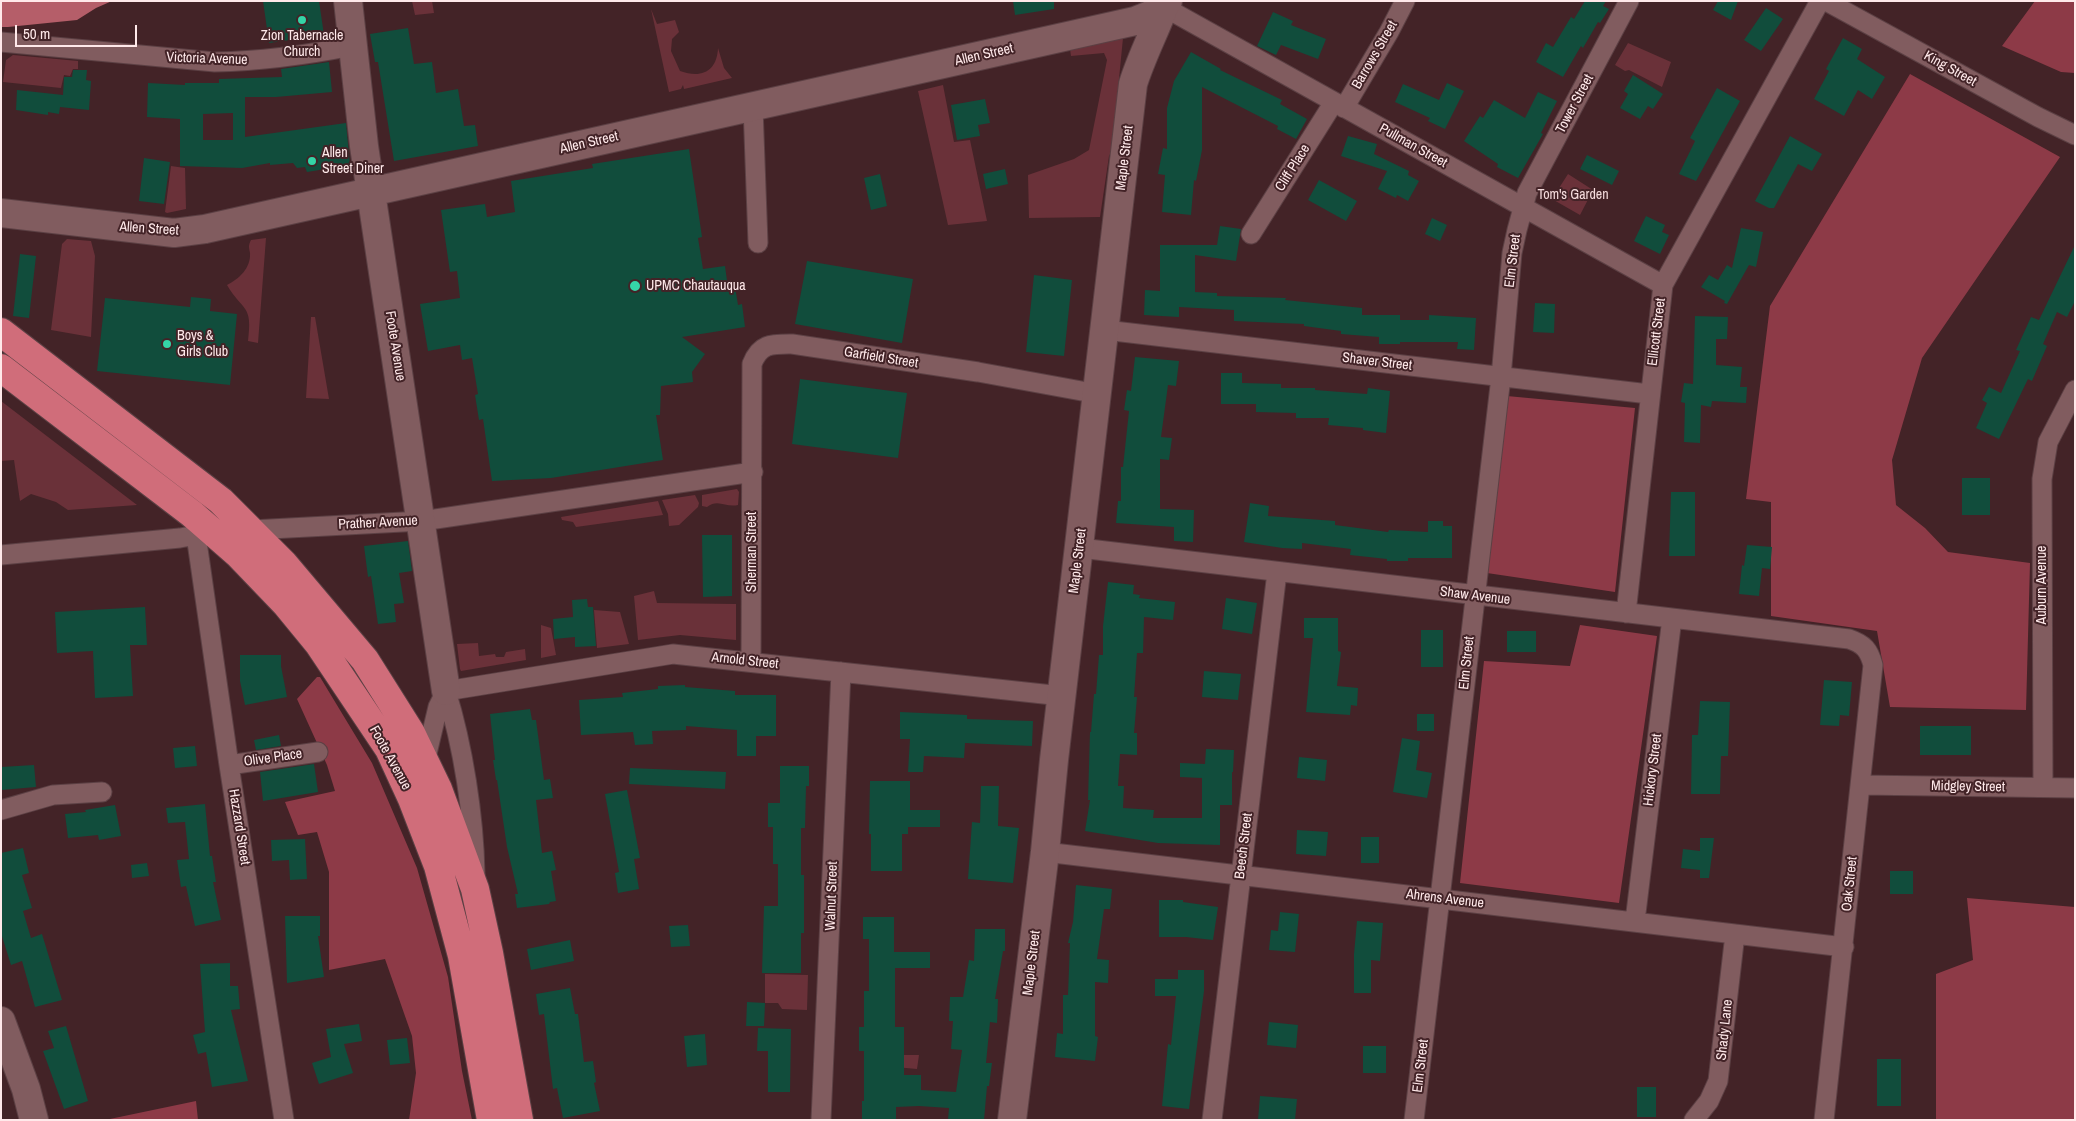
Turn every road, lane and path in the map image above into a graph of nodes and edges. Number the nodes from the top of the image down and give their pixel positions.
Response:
1 (348, 1) edge
2 (1405, 1) edge
3 (1629, 1) edge
4 (1820, 1) edge
5 (1826, 1) edge
6 (1166, 4) edge
7 (1, 42) edge
8 (352, 46) junction
9 (1339, 105) junction
10 (753, 106) junction
11 (2075, 135) edge
12 (371, 192) junction
13 (1522, 207) junction
14 (1, 213) edge
15 (1252, 234) dead end
16 (758, 243) dead end
17 (1663, 285) junction
18 (1105, 330) junction
19 (1, 332) edge
20 (1, 368) edge
21 (1501, 377) junction
22 (2075, 390) edge
23 (1098, 394) junction
24 (1649, 394) junction
25 (753, 443) joint
26 (753, 472) junction
27 (422, 521) junction
28 (248, 529) junction
29 (204, 533) junction
30 (1080, 548) junction
31 (1, 555) edge
32 (1277, 572) junction
33 (1475, 596) junction
34 (1626, 613) junction
35 (1672, 618) junction
36 (1867, 649) joint
37 (751, 661) junction
38 (841, 672) junction
39 (446, 691) junction
40 (1054, 695) junction
41 (318, 752) dead end
42 (426, 763) junction
43 (229, 764) junction
44 (1860, 785) junction
45 (2043, 787) junction
46 (2075, 788) edge
47 (102, 792) dead end
48 (412, 799) junction
49 (1, 810) edge
50 (1045, 852) junction
51 (1241, 875) junction
52 (475, 889) junction
53 (1441, 899) junction
54 (1635, 921) junction
55 (1735, 934) junction
56 (1844, 947) junction
57 (1, 1021) edge
58 (34, 1120) edge
59 (284, 1120) edge
60 (491, 1120) edge
61 (519, 1120) edge
62 (821, 1120) edge
63 (1012, 1120) edge
64 (1212, 1120) edge
65 (1414, 1120) edge
66 (1694, 1120) edge
67 (1824, 1120) edge

1 - 8 street, Foote Avenue
2 - 9 street, Barrows Street
3 - 13 street, Tower Street
4 - 17 street, Ellicott Street
5 - 11 street, King Street
6 - 9 street, Pullman Street
6 - 10 street, Allen Street
6 - 18 street, Maple Street
7 - 8 street, Victoria Avenue
8 - 12 street, Foote Avenue
9 - 13 street, Pullman Street
9 - 15 street, Cliff Place
10 - 12 street, Allen Street
10 - 16 street
12 - 14 street, Allen Street
12 - 27 street, Foote Avenue
13 - 17 street, Pullman Street
13 - 21 street, Elm Street
17 - 24 street, Ellicott Street
18 - 21 street, Shaver Street
18 - 23 street, Maple Street
19 - 28 highway, Foote Avenue
20 - 29 highway, Foote Avenue
21 - 24 street, Shaver Street
21 - 33 street, Elm Street
22 - 45 street, Auburn Avenue
23 - 25 street, Garfield Street
23 - 30 street, Maple Street
24 - 34 street, Ellicott Street
25 - 26 street, Sherman Street
26 - 27 street, Prather Avenue
26 - 37 street, Sherman Street
27 - 28 street, Prather Avenue
27 - 39 street, Foote Avenue
28 - 29 street, Prather Avenue
28 - 42 highway, Foote Avenue
29 - 31 street, Prather Avenue
29 - 43 street, Hazzard Street
29 - 48 highway, Foote Avenue
30 - 32 street, Shaw Avenue
30 - 40 street, Maple Street
32 - 33 street, Shaw Avenue
32 - 51 street, Beech Street
33 - 34 street, Shaw Avenue
33 - 53 street, Elm Street
34 - 35 street, Shaw Avenue
35 - 36 street, Shaw Avenue
35 - 54 street, Hickory Street
36 - 44 street, Oak Street
37 - 38 street, Arnold Street
37 - 39 street, Arnold Street
38 - 40 street, Arnold Street
38 - 62 street, Walnut Street
39 - 42 street, Foote Avenue
39 - 52 street, Foote Avenue
40 - 50 street, Maple Street
41 - 43 street, Olive Place
42 - 48 street, Foote Avenue
42 - 52 highway, Foote Avenue
43 - 59 street, Hazzard Street
44 - 45 street, Midgley Street
44 - 56 street, Oak Street
45 - 46 street, Midgley Street
47 - 49 street
48 - 60 highway, Foote Avenue
50 - 51 street, Ahrens Avenue
50 - 63 street, Maple Street
51 - 53 street, Ahrens Avenue
51 - 64 street, Beech Street
52 - 61 highway, Foote Avenue
53 - 54 street, Ahrens Avenue
53 - 65 street, Elm Street
54 - 55 street, Ahrens Avenue
55 - 56 street, Ahrens Avenue
55 - 66 street, Shady Lane
56 - 67 street, Oak Street
57 - 58 street

